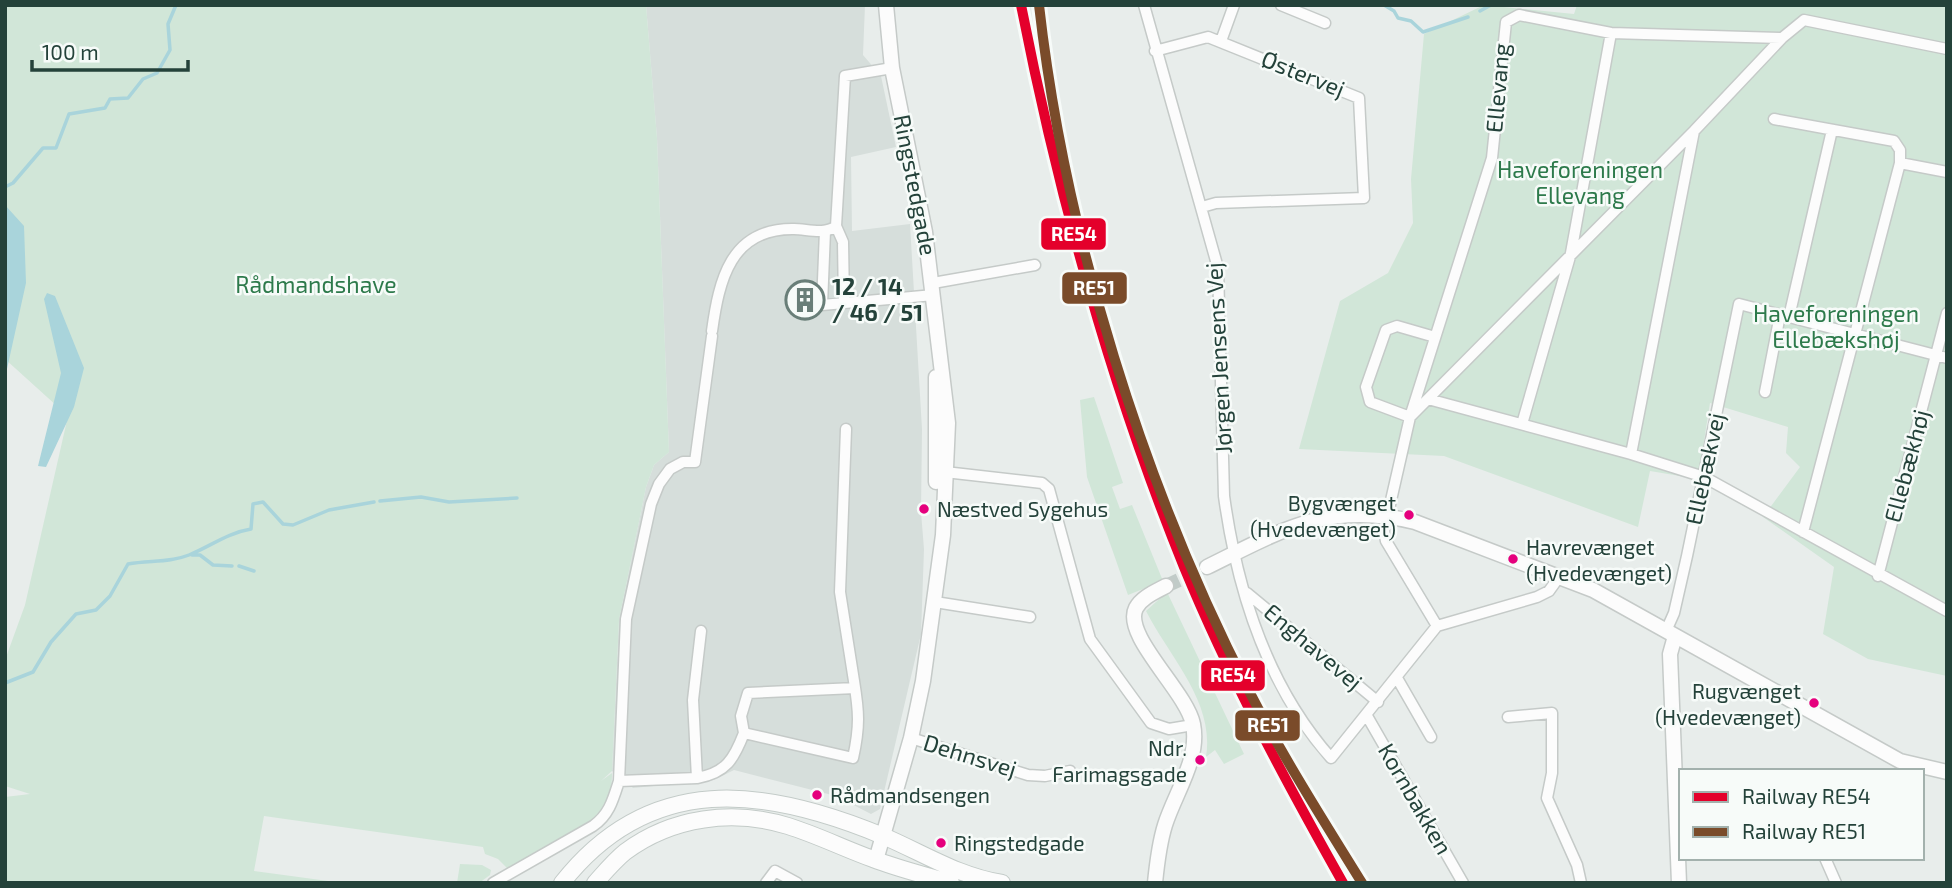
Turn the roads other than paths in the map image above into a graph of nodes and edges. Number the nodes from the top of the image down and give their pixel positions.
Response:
1 (886, 5) edge
2 (1144, 5) edge
3 (1234, 5) edge
4 (1281, 5) edge
5 (1325, 23) dead end
6 (1611, 33) junction
7 (1782, 38) junction
8 (1220, 41) junction
9 (1947, 49) edge
10 (1155, 51) junction
11 (892, 68) junction
12 (1774, 119) dead end
13 (1832, 130) junction
14 (1694, 131) junction
15 (1900, 163) junction
16 (1947, 172) edge
17 (1202, 207) junction
18 (830, 229) junction
19 (1570, 253) junction
20 (1035, 265) dead end
21 (933, 289) junction
22 (844, 303) junction
23 (1947, 313) edge
24 (1784, 316) junction
25 (1854, 334) junction
26 (1435, 337) junction
27 (938, 338) junction
28 (1942, 356) edge
29 (1765, 392) dead end
30 (1428, 399) junction
31 (1410, 417) junction
32 (1522, 424) junction
33 (846, 429) dead end
34 (1631, 454) junction
35 (946, 472) junction
36 (1704, 477) junction
37 (1386, 515) junction
38 (1803, 532) junction
39 (1235, 553) junction
40 (1207, 566) tunnel mouth
41 (939, 568) junction
42 (1559, 576) junction
43 (1878, 576) junction
44 (1166, 586) tunnel mouth
45 (1247, 593) junction
46 (935, 602) junction
47 (1947, 611) edge
48 (1030, 617) dead end
49 (1437, 626) junction
50 (701, 631) dead end
51 (1670, 634) junction
52 (1397, 678) junction
53 (855, 688) junction
54 (1378, 702) junction
55 (1367, 716) junction
56 (1508, 717) dead end
57 (1193, 725) junction
58 (744, 733) junction
59 (1431, 737) dead end
60 (911, 738) junction
61 (1070, 771) dead end
62 (1947, 772) edge
63 (697, 778) junction
64 (619, 781) junction
65 (882, 836) junction
66 (1679, 854) edge
67 (876, 860) junction
68 (1826, 860) edge
69 (494, 883) edge
70 (562, 883) edge
71 (595, 883) edge
72 (766, 883) edge
73 (797, 883) edge
74 (951, 883) edge
75 (1002, 883) edge
76 (1155, 883) edge
77 (1463, 883) edge
78 (1581, 883) edge
79 (1679, 883) edge
80 (1836, 883) edge

1 - 11 street, Ringstedgade
2 - 10 street, Jørgen Jensens Vej
3 - 8 street
4 - 5 street
6 - 7 street, Ellevang
6 - 19 street
6 - 26 street, Ellevang
7 - 9 street
7 - 14 street
8 - 10 street, Østervej
8 - 17 street, Østervej
10 - 17 street, Jørgen Jensens Vej
11 - 18 street
11 - 21 street, Ringstedgade
12 - 13 street
13 - 15 street
13 - 24 street
14 - 19 street
14 - 34 street
15 - 16 street
15 - 25 street
17 - 39 street, Jørgen Jensens Vej
18 - 22 street
18 - 22 street
18 - 64 street
19 - 30 street
19 - 32 street
20 - 21 street
21 - 22 street
21 - 27 street, Ringstedgade
23 - 28 street, Ellebækhøj
24 - 25 street
24 - 29 street
24 - 36 street, Ellebækvej
25 - 28 street
25 - 38 street
26 - 31 street, Ellevang
26 - 31 street
27 - 35 street, Ringstedgade
27 - 41 street
28 - 43 street, Ellebækhøj
30 - 31 street
30 - 32 street
31 - 37 street, Ellevang
32 - 34 street
33 - 53 street
34 - 36 street
35 - 41 street, Ringstedgade
35 - 57 street
36 - 38 street
36 - 51 street, Ellebækvej
37 - 39 street
37 - 42 street
37 - 49 street
38 - 43 street
39 - 40 street
39 - 45 street, Jørgen Jensens Vej
41 - 46 street, Ringstedgade
42 - 49 street
42 - 51 street
43 - 47 street
44 - 57 street
45 - 54 street, Enghavevej
45 - 55 street, Jørgen Jensens Vej
46 - 48 street
46 - 60 street, Ringstedgade
49 - 52 street
50 - 63 street
51 - 62 street
51 - 66 street
52 - 54 street
52 - 59 street
53 - 58 street
53 - 58 street
54 - 55 street
55 - 77 street, Kornbakken
56 - 78 street
57 - 76 street
58 - 63 street
60 - 61 street, Dehnsvej
60 - 65 street, Ringstedgade
63 - 64 street
64 - 69 street
65 - 67 street, Ringstedgade
65 - 70 main road
65 - 75 main road
66 - 79 street
67 - 71 main road
67 - 74 main road
68 - 80 street
72 - 73 street

